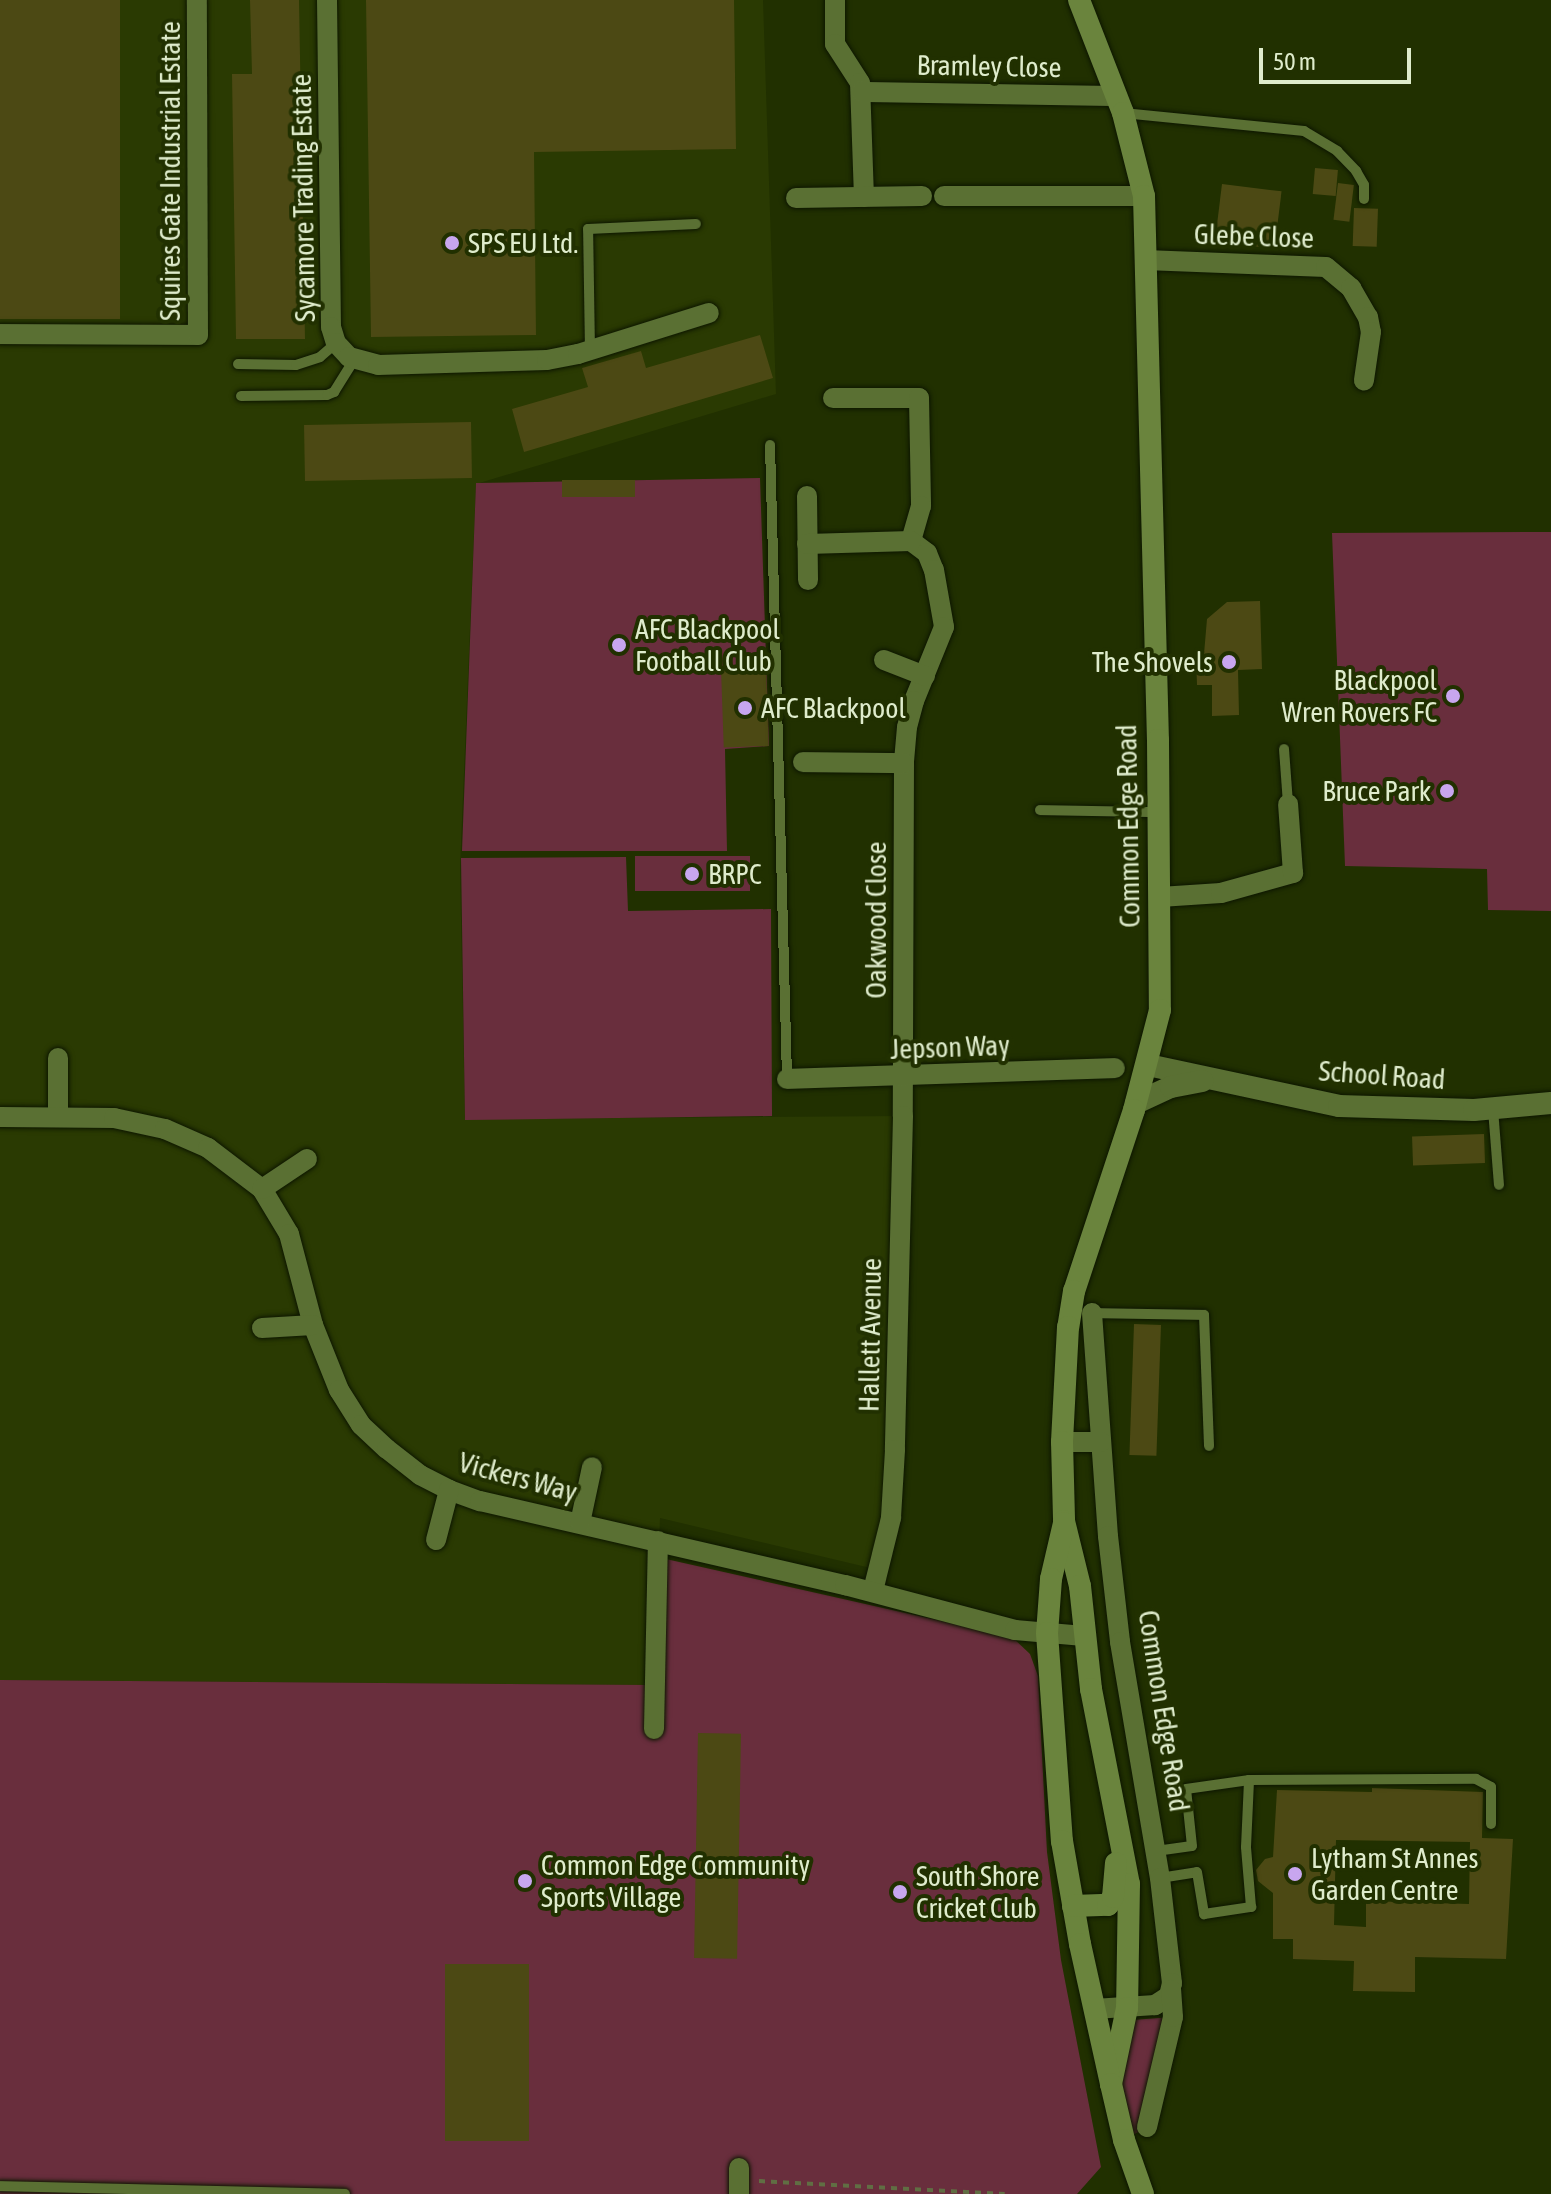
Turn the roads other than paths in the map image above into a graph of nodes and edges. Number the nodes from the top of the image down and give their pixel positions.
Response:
1 (197, 0) edge
2 (327, 0) edge
3 (835, 0) edge
4 (1079, 0) edge
5 (861, 92) junction
6 (1120, 105) junction
7 (922, 196) dead end
8 (944, 196) dead end
9 (1144, 196) junction
10 (864, 197) junction
11 (796, 198) dead end
12 (1364, 199) dead end
13 (696, 224) dead end
14 (1145, 260) junction
15 (709, 313) dead end
16 (0, 334) edge
17 (336, 343) junction
18 (590, 351) junction
19 (354, 360) junction
20 (238, 364) dead end
21 (1364, 380) dead end
22 (241, 396) dead end
23 (833, 398) dead end
24 (770, 445) dead end
25 (807, 496) dead end
26 (911, 541) junction
27 (807, 544) junction
28 (808, 580) dead end
29 (884, 660) dead end
30 (925, 676) junction
31 (1284, 749) dead end
32 (803, 762) dead end
33 (904, 763) junction
34 (1288, 804) joint
35 (1040, 810) dead end
36 (1158, 812) junction
37 (1160, 897) junction
38 (58, 1058) dead end
39 (1148, 1065) junction
40 (1115, 1068) dead end
41 (903, 1077) junction
42 (787, 1079) joint
43 (1211, 1079) junction
44 (1136, 1103) junction
45 (1551, 1103) edge
46 (1493, 1109) junction
47 (58, 1116) junction
48 (0, 1117) edge
49 (307, 1159) dead end
50 (1499, 1185) dead end
51 (262, 1189) junction
52 (1092, 1313) joint
53 (313, 1325) junction
54 (262, 1328) dead end
55 (1062, 1442) junction
56 (1101, 1442) junction
57 (1209, 1446) dead end
58 (592, 1467) dead end
59 (449, 1490) junction
60 (1064, 1521) junction
61 (580, 1523) junction
62 (436, 1540) dead end
63 (658, 1541) junction
64 (873, 1591) junction
65 (1047, 1609) junction
66 (1015, 1630) junction
67 (1047, 1633) junction
68 (1084, 1636) junction
69 (1047, 1656) junction
70 (654, 1729) dead end
71 (1249, 1780) junction
72 (1111, 1792) junction
73 (1491, 1824) dead end
74 (1156, 1851) junction
75 (1160, 1878) junction
76 (1073, 1906) junction
77 (1171, 1990) junction
78 (1127, 2008) junction
79 (1094, 2009) junction
80 (1111, 2084) junction
81 (1147, 2127) dead end
82 (0, 2186) edge
83 (345, 2194) edge
84 (1143, 2194) edge

1 - 16 street, Squires Gate Industrial Estate
2 - 17 street, Sycamore Trading Estate
3 - 5 street
4 - 6 main road, Common Edge Road
5 - 6 street, Bramley Close
5 - 10 street
6 - 9 main road, Common Edge Road
6 - 12 lane
7 - 10 street
8 - 9 street
9 - 14 main road, Common Edge Road
10 - 11 street
13 - 18 lane
14 - 21 street, Glebe Close
14 - 36 main road, Common Edge Road
15 - 18 street
17 - 19 street, Sycamore Trading Estate
17 - 20 lane
18 - 19 street
19 - 22 lane
23 - 26 street
24 - 42 lane
25 - 27 street
26 - 27 street
26 - 30 street, Oakwood Close
27 - 28 street
29 - 30 street
30 - 33 street, Oakwood Close
31 - 34 lane
32 - 33 street
33 - 41 street, Oakwood Close
34 - 37 street
35 - 36 lane
36 - 37 main road, Common Edge Road
37 - 39 main road, Common Edge Road
38 - 47 street
39 - 43 street, School Road
39 - 44 main road, Common Edge Road
40 - 41 street, Jepson Way
41 - 42 street, Jepson Way
41 - 64 street, Hallett Avenue
43 - 44 street, School Road
43 - 46 street, School Road
44 - 55 main road, Common Edge Road
45 - 46 street, School Road
46 - 50 lane
47 - 48 street, Vickers Way
47 - 51 street, Vickers Way
49 - 51 street
51 - 53 street, Vickers Way
52 - 56 street, Common Edge Road
52 - 57 lane
53 - 54 street
53 - 59 street, Vickers Way
55 - 56 street
55 - 60 main road, Common Edge Road
56 - 74 street, Common Edge Road
58 - 61 street
59 - 61 street, Vickers Way
59 - 62 street
60 - 65 main road, Common Edge Road
60 - 68 main road, Common Edge Road
61 - 63 street, Vickers Way
63 - 64 street, Vickers Way
63 - 70 street
64 - 66 street, Vickers Way
65 - 66 street
65 - 67 main road, Common Edge Road
66 - 67 street, Vickers Way
66 - 69 street, Vickers Way
67 - 68 street, Vickers Way
67 - 69 main road, Common Edge Road
68 - 72 main road, Common Edge Road
69 - 76 main road, Common Edge Road
71 - 73 lane
71 - 74 lane
71 - 75 lane
72 - 76 main road
72 - 78 main road, Common Edge Road
74 - 75 street, Common Edge Road
75 - 77 street, Common Edge Road
76 - 79 main road, Common Edge Road
77 - 78 street
77 - 81 street, Common Edge Road
78 - 79 street
78 - 80 main road, Common Edge Road
79 - 80 main road, Common Edge Road
80 - 84 main road, Common Edge Road
82 - 83 lane

